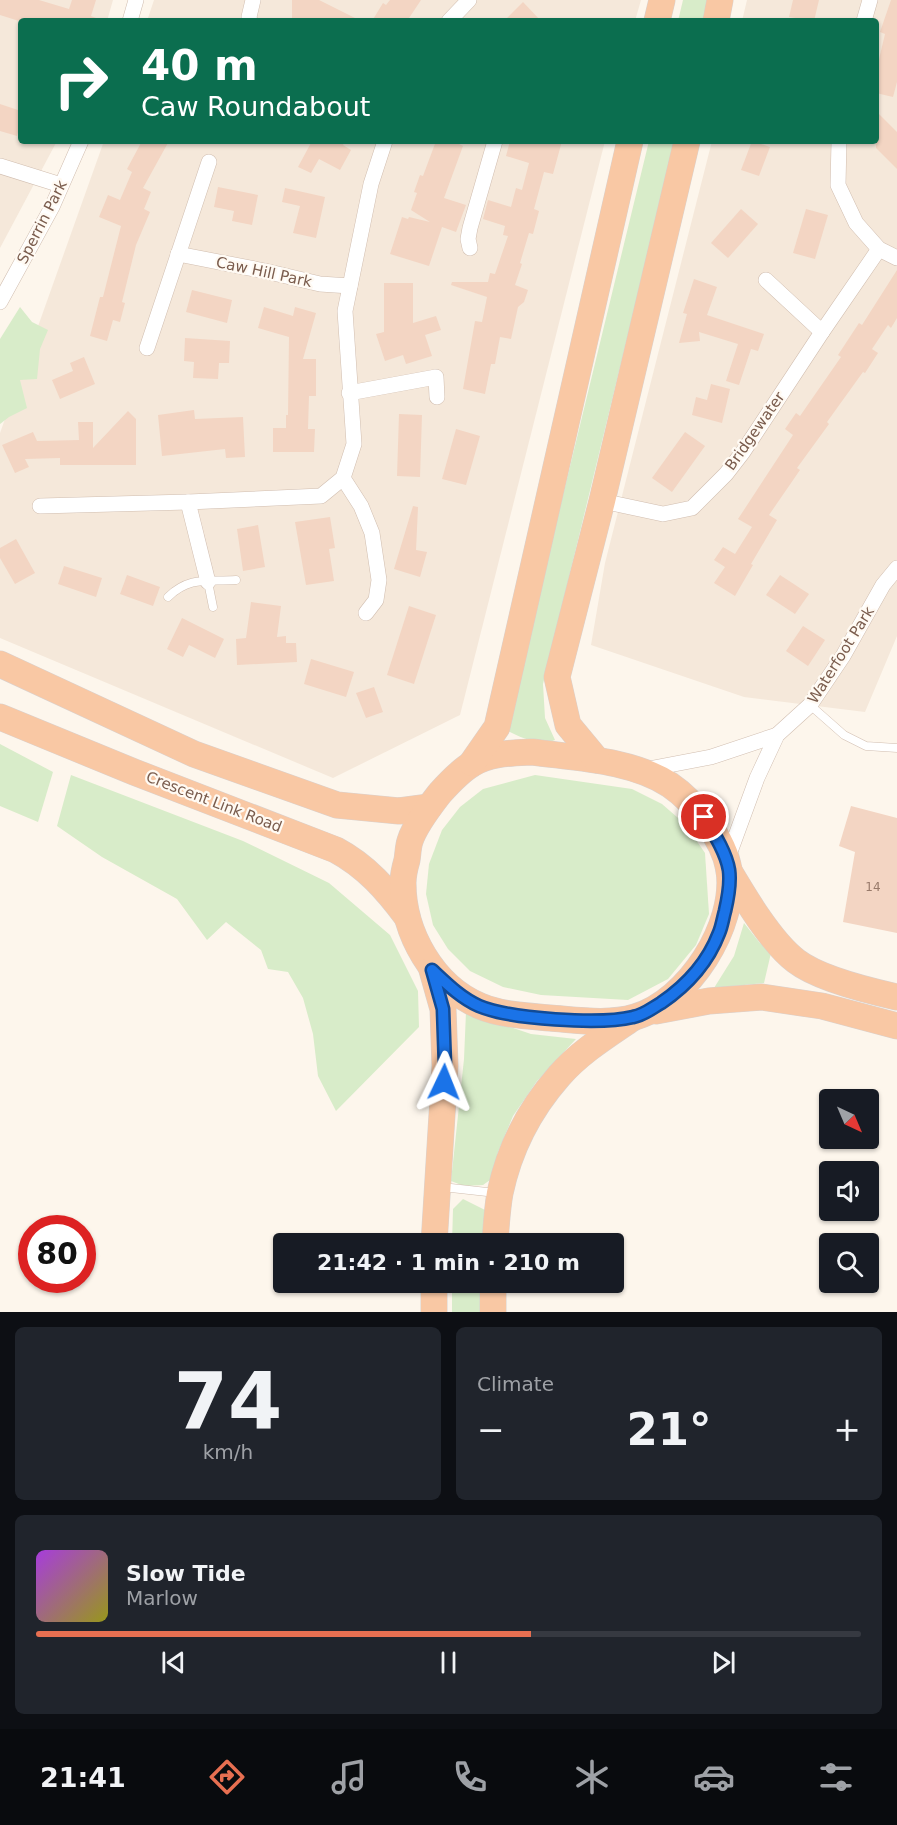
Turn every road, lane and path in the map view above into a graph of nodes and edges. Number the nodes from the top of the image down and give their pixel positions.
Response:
1 (136, 0) edge
2 (252, 0) edge
3 (469, 0) edge
4 (662, 0) edge
5 (720, 0) edge
6 (870, 0) edge
7 (131, 18) edge
8 (249, 18) edge
9 (452, 18) edge
10 (658, 18) edge
11 (717, 18) edge
12 (865, 18) edge
13 (80, 144) edge
14 (385, 144) edge
15 (494, 144) edge
16 (629, 144) edge
17 (686, 144) edge
18 (839, 144) edge
19 (209, 162) dead end
20 (0, 166) edge
21 (62, 185) junction
22 (470, 248) dead end
23 (879, 249) junction
24 (178, 254) junction
25 (897, 258) edge
26 (766, 280) dead end
27 (350, 285) junction
28 (0, 302) edge
29 (822, 332) junction
30 (147, 348) dead end
31 (350, 393) junction
32 (437, 397) dead end
33 (343, 478) junction
34 (602, 501) junction
35 (188, 502) junction
36 (40, 506) dead end
37 (897, 568) edge
38 (236, 580) dead end
39 (208, 582) junction
40 (168, 597) dead end
41 (213, 608) dead end
42 (366, 612) dead end
43 (0, 664) edge
44 (810, 705) junction
45 (0, 717) edge
46 (777, 735) junction
47 (897, 748) edge
48 (597, 760) junction
49 (472, 763) junction
50 (640, 771) junction
51 (429, 807) junction
52 (728, 867) junction
53 (407, 917) junction
54 (432, 970) junction
55 (897, 997) edge
56 (640, 1015) junction
57 (897, 1026) edge
58 (437, 1186) junction
59 (500, 1194) junction
60 (435, 1233) edge
61 (496, 1233) edge
62 (434, 1293) edge
63 (493, 1293) edge
64 (434, 1312) edge
65 (493, 1312) edge

1 - 7 street
2 - 8 street
3 - 9 street
4 - 10 highway
5 - 11 highway
6 - 12 street
13 - 21 street, Sperrin Park
14 - 27 street
15 - 22 street
16 - 49 highway
17 - 34 highway
18 - 23 street
19 - 24 street
20 - 21 street
21 - 28 street, Sperrin Park
23 - 25 street
23 - 29 street, Bridgewater
24 - 27 street, Caw Hill Park
24 - 30 street
26 - 29 street
27 - 31 street
29 - 34 street, Bridgewater
31 - 32 street
31 - 33 street
33 - 35 street
33 - 42 street
34 - 48 highway
35 - 36 street
35 - 39 street
37 - 44 street, Waterfoot Park
38 - 39 lane
39 - 40 lane
39 - 41 lane
43 - 51 highway
44 - 46 street, Waterfoot Park
44 - 47 lane
45 - 53 highway, Crescent Link Road
46 - 50 street, Waterfoot Park
46 - 52 street, Waterfoot Park
48 - 49 highway
48 - 50 highway
49 - 51 highway
50 - 52 highway
51 - 53 highway
52 - 55 highway
52 - 56 highway
53 - 54 highway
54 - 56 highway
54 - 58 highway
56 - 57 highway
56 - 59 highway
58 - 59 lane
58 - 60 highway
59 - 61 highway
62 - 64 highway
63 - 65 highway

